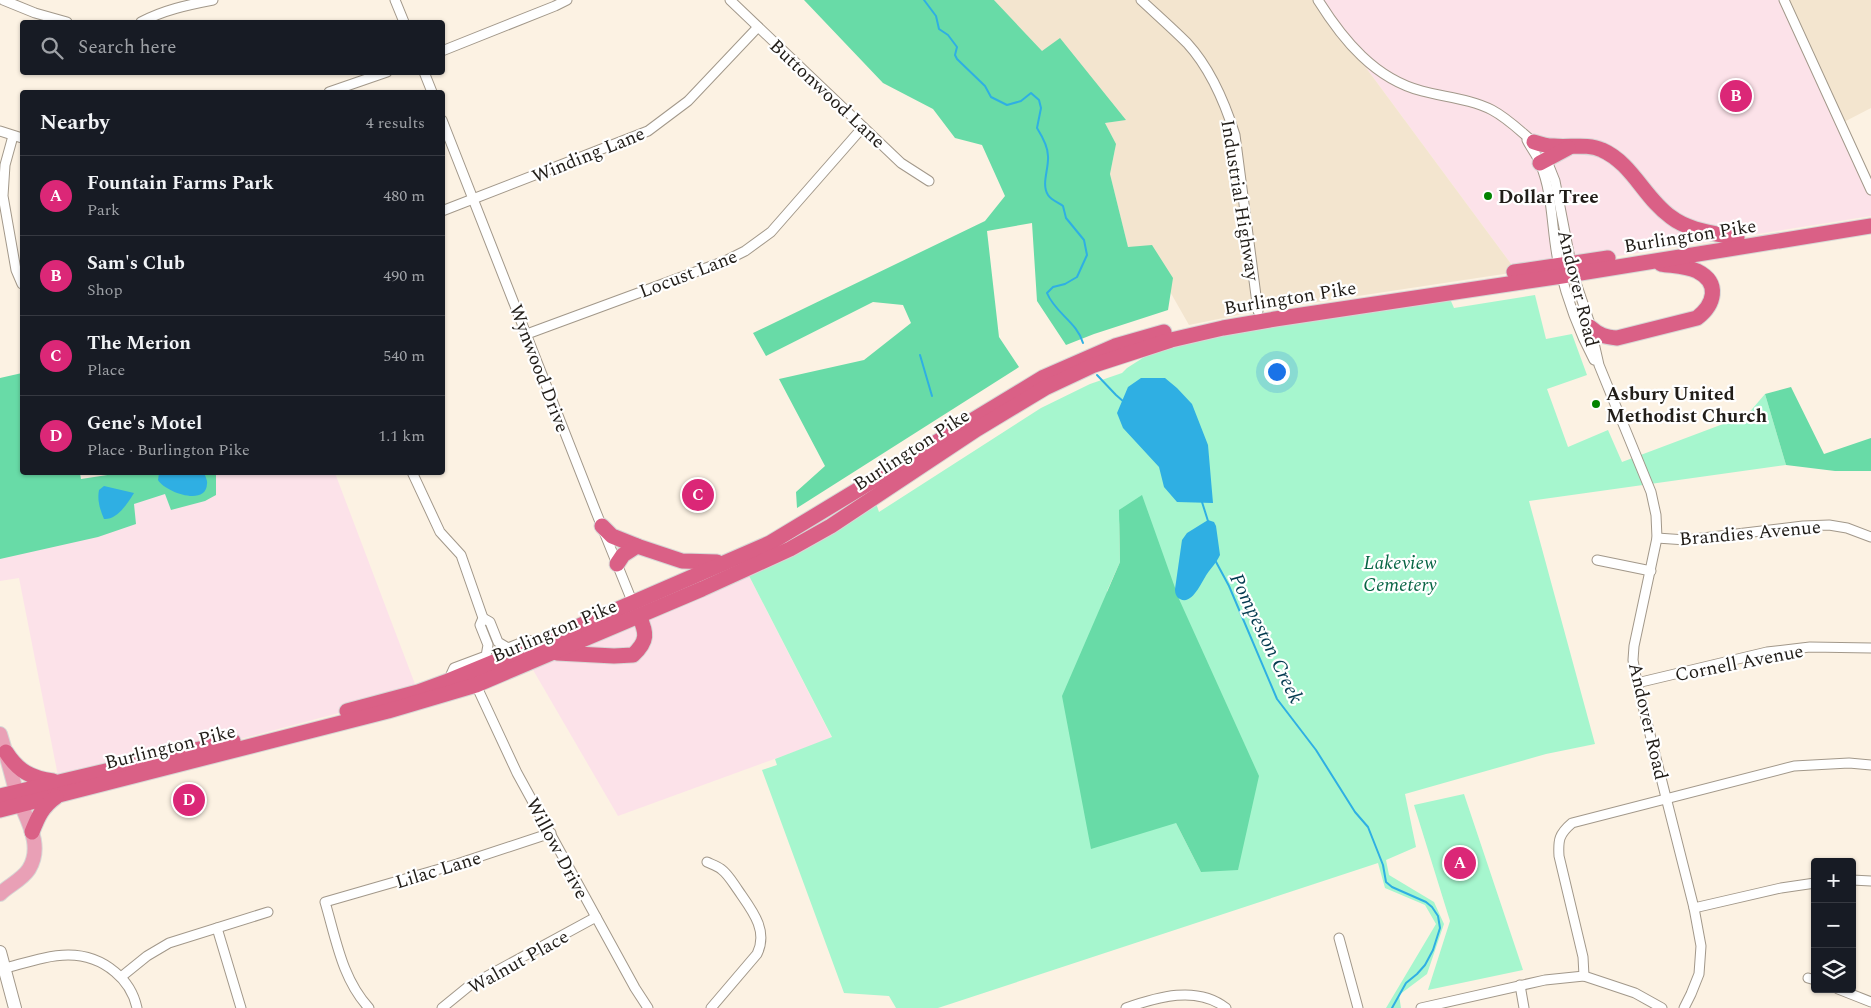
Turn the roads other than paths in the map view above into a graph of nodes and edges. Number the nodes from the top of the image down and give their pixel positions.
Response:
1 (3, 0) edge
2 (213, 0) edge
3 (395, 0) edge
4 (567, 0) edge
5 (730, 0) edge
6 (1141, 0) edge
7 (1318, 0) edge
8 (1784, 0) edge
9 (60, 20) edge
10 (144, 20) edge
11 (403, 20) edge
12 (758, 27) junction
13 (445, 50) edge
14 (378, 75) edge
15 (425, 75) edge
16 (335, 90) edge
17 (431, 90) edge
18 (863, 127) junction
19 (445, 128) edge
20 (0, 131) edge
21 (13, 136) junction
22 (20, 138) edge
23 (1529, 139) junction
24 (1574, 146) junction
25 (1544, 160) junction
26 (929, 181) dead end
27 (1871, 190) edge
28 (473, 199) junction
29 (445, 210) edge
30 (1871, 216) edge
31 (1871, 226) edge
32 (1737, 238) junction
33 (1643, 262) junction
34 (1566, 270) junction
35 (20, 279) edge
36 (1258, 312) junction
37 (1590, 327) junction
38 (527, 334) junction
39 (1603, 378) junction
40 (413, 475) edge
41 (602, 526) junction
42 (1871, 537) edge
43 (1657, 538) junction
44 (637, 546) junction
45 (1597, 560) dead end
46 (726, 562) junction
47 (617, 564) junction
48 (1651, 571) junction
49 (636, 609) junction
50 (483, 618) junction
51 (540, 643) junction
52 (1871, 648) edge
53 (553, 652) junction
54 (448, 681) junction
55 (1637, 683) junction
56 (476, 684) junction
57 (0, 734) edge
58 (6, 752) junction
59 (1871, 765) edge
60 (61, 787) junction
61 (0, 796) edge
62 (19, 798) junction
63 (1666, 798) junction
64 (0, 810) edge
65 (32, 832) junction
66 (551, 833) junction
67 (707, 862) dead end
68 (1856, 880) edge
69 (1871, 881) edge
70 (1811, 883) edge
71 (2, 888) edge
72 (1694, 908) junction
73 (268, 912) dead end
74 (596, 917) junction
75 (217, 928) junction
76 (1339, 938) dead end
77 (0, 952) edge
78 (5, 968) junction
79 (1584, 976) junction
80 (121, 977) junction
81 (1520, 985) junction
82 (1848, 993) edge
83 (1871, 1002) edge
84 (15, 1008) edge
85 (137, 1008) edge
86 (242, 1008) edge
87 (368, 1008) edge
88 (442, 1008) edge
89 (648, 1008) edge
90 (711, 1008) edge
91 (1126, 1008) edge
92 (1226, 1008) edge
93 (1358, 1008) edge
94 (1421, 1008) edge
95 (1524, 1008) edge
96 (1662, 1008) edge
97 (1684, 1008) edge

1 - 9 street
2 - 10 street
3 - 11 street
4 - 13 street
5 - 12 street, Buttonwood Lane
6 - 36 street, Industrial Highway
7 - 23 street, Andover Road
8 - 27 street
12 - 18 street, Buttonwood Lane
12 - 28 street, Winding Lane
14 - 16 street
15 - 17 street
18 - 26 street, Buttonwood Lane
18 - 38 street, Locust Lane
19 - 28 street, Wynwood Drive
20 - 21 street
21 - 22 street
21 - 35 street
23 - 24 highway
23 - 25 street, Andover Road
24 - 25 highway
24 - 32 highway
25 - 34 street, Andover Road
28 - 29 street, Winding Lane
28 - 38 street, Wynwood Drive
30 - 32 highway, Burlington Pike
31 - 33 highway, Burlington Pike
32 - 34 highway, Burlington Pike
33 - 34 highway, Burlington Pike
33 - 37 highway
34 - 36 highway, Burlington Pike
34 - 37 street, Andover Road
34 - 39 street, Andover Road
34 - 49 highway, Burlington Pike
36 - 46 highway, Burlington Pike
37 - 39 street, Andover Road
38 - 41 street, Wynwood Drive
39 - 43 street, Andover Road
40 - 50 street
41 - 44 highway
41 - 47 street, Wynwood Drive
42 - 43 street, Brandies Avenue
43 - 48 street, Andover Road
44 - 46 highway
44 - 47 highway
45 - 48 street
46 - 49 highway, Burlington Pike
47 - 49 street, Wynwood Drive
48 - 55 street, Andover Road
49 - 51 highway, Burlington Pike
49 - 53 highway, Burlington Pike
49 - 53 highway
50 - 51 street
50 - 54 street
51 - 54 highway, Burlington Pike
52 - 55 street, Cornell Avenue
53 - 56 highway, Burlington Pike
54 - 60 highway, Burlington Pike
55 - 63 street, Andover Road
56 - 60 highway, Burlington Pike
56 - 66 street, Willow Drive
57 - 58 main road
58 - 60 highway
58 - 62 main road
59 - 63 street
60 - 62 highway, Burlington Pike
60 - 65 highway
61 - 62 highway, Burlington Pike
62 - 64 highway, Burlington Pike
62 - 65 main road
63 - 72 street, Andover Road
63 - 79 street
65 - 71 main road
66 - 74 street, Willow Drive
66 - 87 street, Lilac Lane
67 - 90 street
68 - 69 street
70 - 72 street
72 - 97 street, Andover Road
73 - 75 street
74 - 88 street, Walnut Place
74 - 89 street, Willow Drive
75 - 80 street
75 - 86 street
76 - 93 street
77 - 78 main road
78 - 80 street
78 - 84 main road
79 - 81 street
79 - 96 street
80 - 85 street
81 - 94 street
81 - 95 street
82 - 83 street
91 - 92 street

